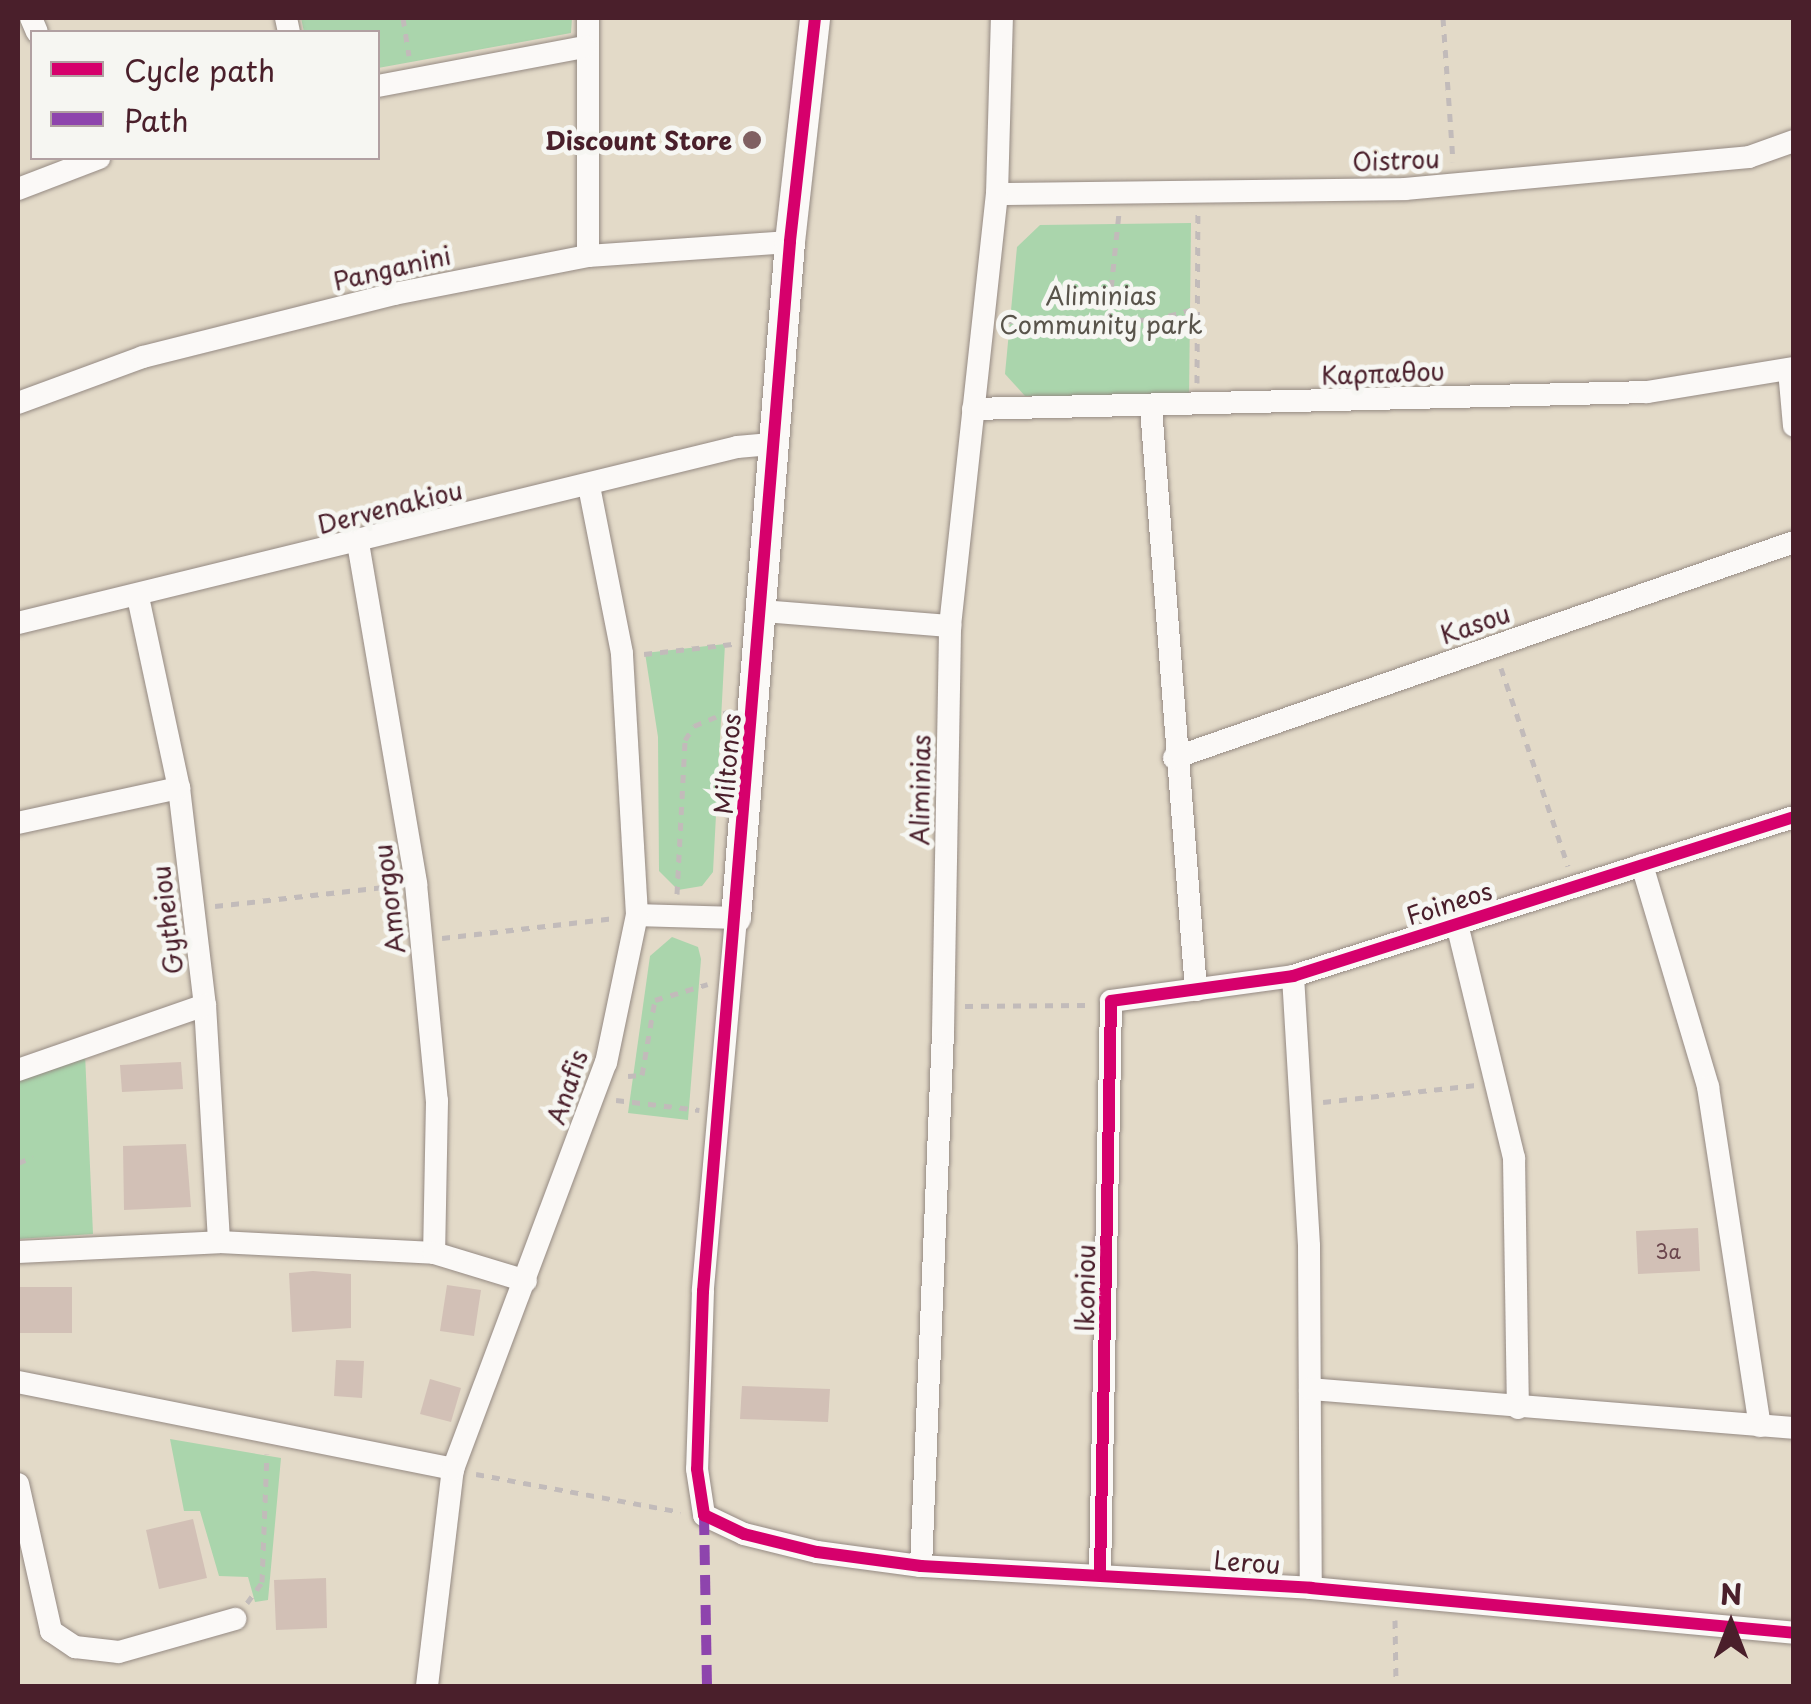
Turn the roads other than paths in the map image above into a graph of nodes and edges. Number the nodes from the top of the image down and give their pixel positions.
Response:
1 (588, 18) edge
2 (815, 18) edge
3 (1002, 18) edge
4 (585, 47) junction
5 (380, 86) edge
6 (1794, 141) edge
7 (87, 160) edge
8 (18, 189) edge
9 (997, 194) junction
10 (790, 242) junction
11 (588, 256) junction
12 (1791, 369) edge
13 (18, 403) edge
14 (1152, 408) junction
15 (973, 409) junction
16 (1794, 426) edge
17 (774, 444) junction
18 (589, 487) junction
19 (1794, 542) edge
20 (358, 543) junction
21 (138, 596) junction
22 (763, 610) junction
23 (18, 623) edge
24 (950, 626) junction
25 (1174, 758) junction
26 (179, 788) junction
27 (1794, 817) edge
28 (18, 823) edge
29 (1642, 864) junction
30 (637, 915) junction
31 (736, 918) junction
32 (1457, 924) junction
33 (1293, 976) junction
34 (1196, 990) junction
35 (1112, 1001) joint
36 (205, 1005) junction
37 (18, 1070) edge
38 (219, 1242) junction
39 (18, 1252) edge
40 (434, 1253) junction
41 (526, 1281) junction
42 (18, 1382) edge
43 (1310, 1388) junction
44 (1518, 1408) junction
45 (1760, 1426) junction
46 (1794, 1428) edge
47 (453, 1469) junction
48 (18, 1484) edge
49 (704, 1515) joint
50 (922, 1566) junction
51 (1100, 1575) junction
52 (1310, 1588) junction
53 (235, 1619) road end
54 (1794, 1633) edge
55 (427, 1686) edge

1 - 4 street
2 - 10 street, Miltonos
3 - 9 street, Aliminias
4 - 5 street
4 - 11 street
6 - 9 street, Oistrou
7 - 8 street
9 - 15 street, Aliminias
10 - 11 street, Panganini
10 - 17 street, Miltonos
11 - 13 street, Panganini
12 - 14 street, Καρπαθου
12 - 16 street
14 - 15 street, Καρπαθου
14 - 25 street
15 - 24 street, Aliminias
17 - 18 street, Dervenakiou
17 - 22 street, Miltonos
18 - 20 street, Dervenakiou
18 - 30 street, Anafis
19 - 25 street, Kasou
20 - 21 street, Dervenakiou
20 - 40 street, Amorgou
21 - 23 street, Dervenakiou
21 - 26 street, Gytheiou
22 - 24 street
22 - 31 street, Miltonos
24 - 50 street, Aliminias
25 - 34 street
26 - 28 street
26 - 36 street, Gytheiou
27 - 29 street, Foineos
29 - 32 street, Foineos
29 - 45 street
30 - 31 street
30 - 41 street, Anafis
31 - 49 street, Miltonos
32 - 33 street, Foineos
32 - 44 street
33 - 34 street, Foineos
33 - 43 street
34 - 35 street, Foineos
35 - 51 street, Ikoniou
36 - 37 street
36 - 38 street, Gytheiou
38 - 39 street
38 - 40 street
40 - 41 street
41 - 47 street, Anafis
42 - 47 street
43 - 44 street
43 - 52 street
44 - 45 street
45 - 46 street
47 - 55 street, Anafis
48 - 53 street
49 - 50 street, Lerou
50 - 51 street, Lerou
51 - 52 street, Lerou
52 - 54 street, Lerou

